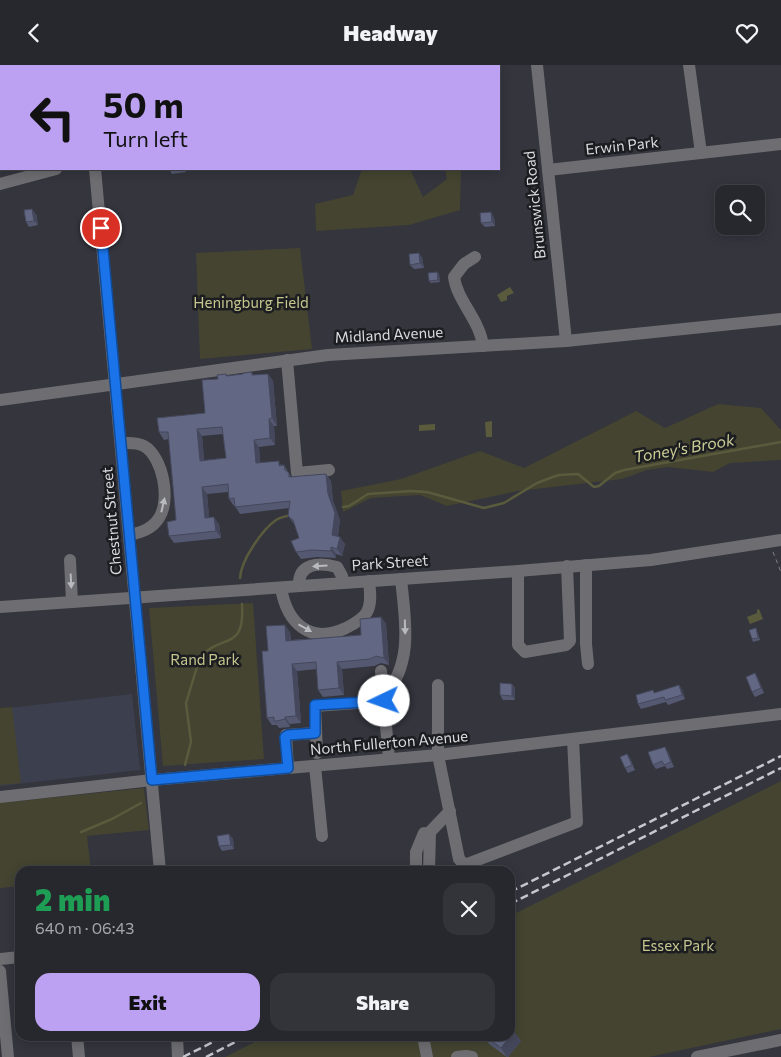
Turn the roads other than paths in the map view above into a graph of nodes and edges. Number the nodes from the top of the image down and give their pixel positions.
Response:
1 (537, 65) edge
2 (689, 65) edge
3 (778, 147) edge
4 (701, 153) junction
5 (52, 170) edge
6 (95, 170) edge
7 (548, 170) junction
8 (0, 184) edge
9 (475, 257) dead end
10 (781, 319) edge
11 (566, 341) junction
12 (483, 346) junction
13 (287, 360) junction
14 (116, 384) junction
15 (0, 400) edge
16 (121, 443) junction
17 (329, 470) dead end
18 (130, 535) junction
19 (781, 540) edge
20 (70, 560) dead end
21 (586, 565) junction
22 (567, 567) junction
23 (518, 571) junction
24 (401, 579) junction
25 (370, 581) junction
26 (343, 583) junction
27 (299, 587) junction
28 (281, 588) junction
29 (136, 598) junction
30 (72, 602) junction
31 (0, 607) edge
32 (588, 664) dead end
33 (381, 671) dead end
34 (438, 685) dead end
35 (384, 698) junction
36 (781, 714) edge
37 (315, 733) junction
38 (573, 739) junction
39 (438, 755) junction
40 (389, 759) junction
41 (316, 760) junction
42 (288, 768) junction
43 (152, 780) junction
44 (0, 797) edge
45 (450, 811) junction
46 (424, 833) dead end
47 (322, 836) dead end
48 (160, 866) edge
49 (416, 866) edge
50 (430, 866) edge
51 (15, 958) edge
52 (0, 959) edge
53 (0, 971) edge
54 (77, 1041) edge
55 (177, 1041) edge
56 (424, 1041) edge
57 (781, 1041) edge
58 (8, 1057) edge
59 (79, 1057) edge
60 (178, 1057) edge
61 (427, 1057) edge
62 (456, 1057) edge
63 (472, 1057) edge
64 (697, 1057) edge

1 - 7 street, Brunswick Road
2 - 4 street
3 - 4 street, Erwin Park
4 - 7 street, Erwin Park
5 - 8 street
6 - 14 street, Chestnut Street
7 - 11 street, Brunswick Road
9 - 12 street
10 - 11 street, Midland Avenue
11 - 12 street, Midland Avenue
12 - 13 street, Midland Avenue
13 - 14 street, Midland Avenue
13 - 17 street
14 - 15 street, Midland Avenue
14 - 16 street, Chestnut Street
16 - 18 street, Chestnut Street
18 -> 16 street
18 - 29 street, Chestnut Street
19 - 21 street, Park Street
20 -> 30 street
21 - 22 street, Park Street
21 - 32 street
22 - 23 street, Park Street
22 - 23 street
23 - 24 street, Park Street
24 - 25 street, Park Street
24 -> 35 street
25 - 26 street, Park Street
28 -> 25 street
26 - 27 street, Park Street
26 -> 27 street
27 - 28 street, Park Street
28 - 29 street, Park Street
29 - 30 street, Park Street
29 - 43 street, Chestnut Street
30 - 31 street, Park Street
33 - 35 street
34 - 39 street
35 - 37 street
35 - 40 street
36 - 38 street, North Fullerton Avenue
37 - 41 street
37 - 42 street
38 - 39 street, North Fullerton Avenue
38 - 45 street
39 - 40 street, North Fullerton Avenue
39 - 45 street
40 - 41 street, North Fullerton Avenue
41 - 42 street, North Fullerton Avenue
41 - 47 street
42 - 43 street, North Fullerton Avenue
43 - 44 street, North Fullerton Avenue
43 - 48 street, Chestnut Street
45 - 50 street
46 - 49 street
51 - 52 street
53 - 58 street
54 - 59 street
55 - 60 street
56 - 61 street
57 - 64 street
62 - 63 street

